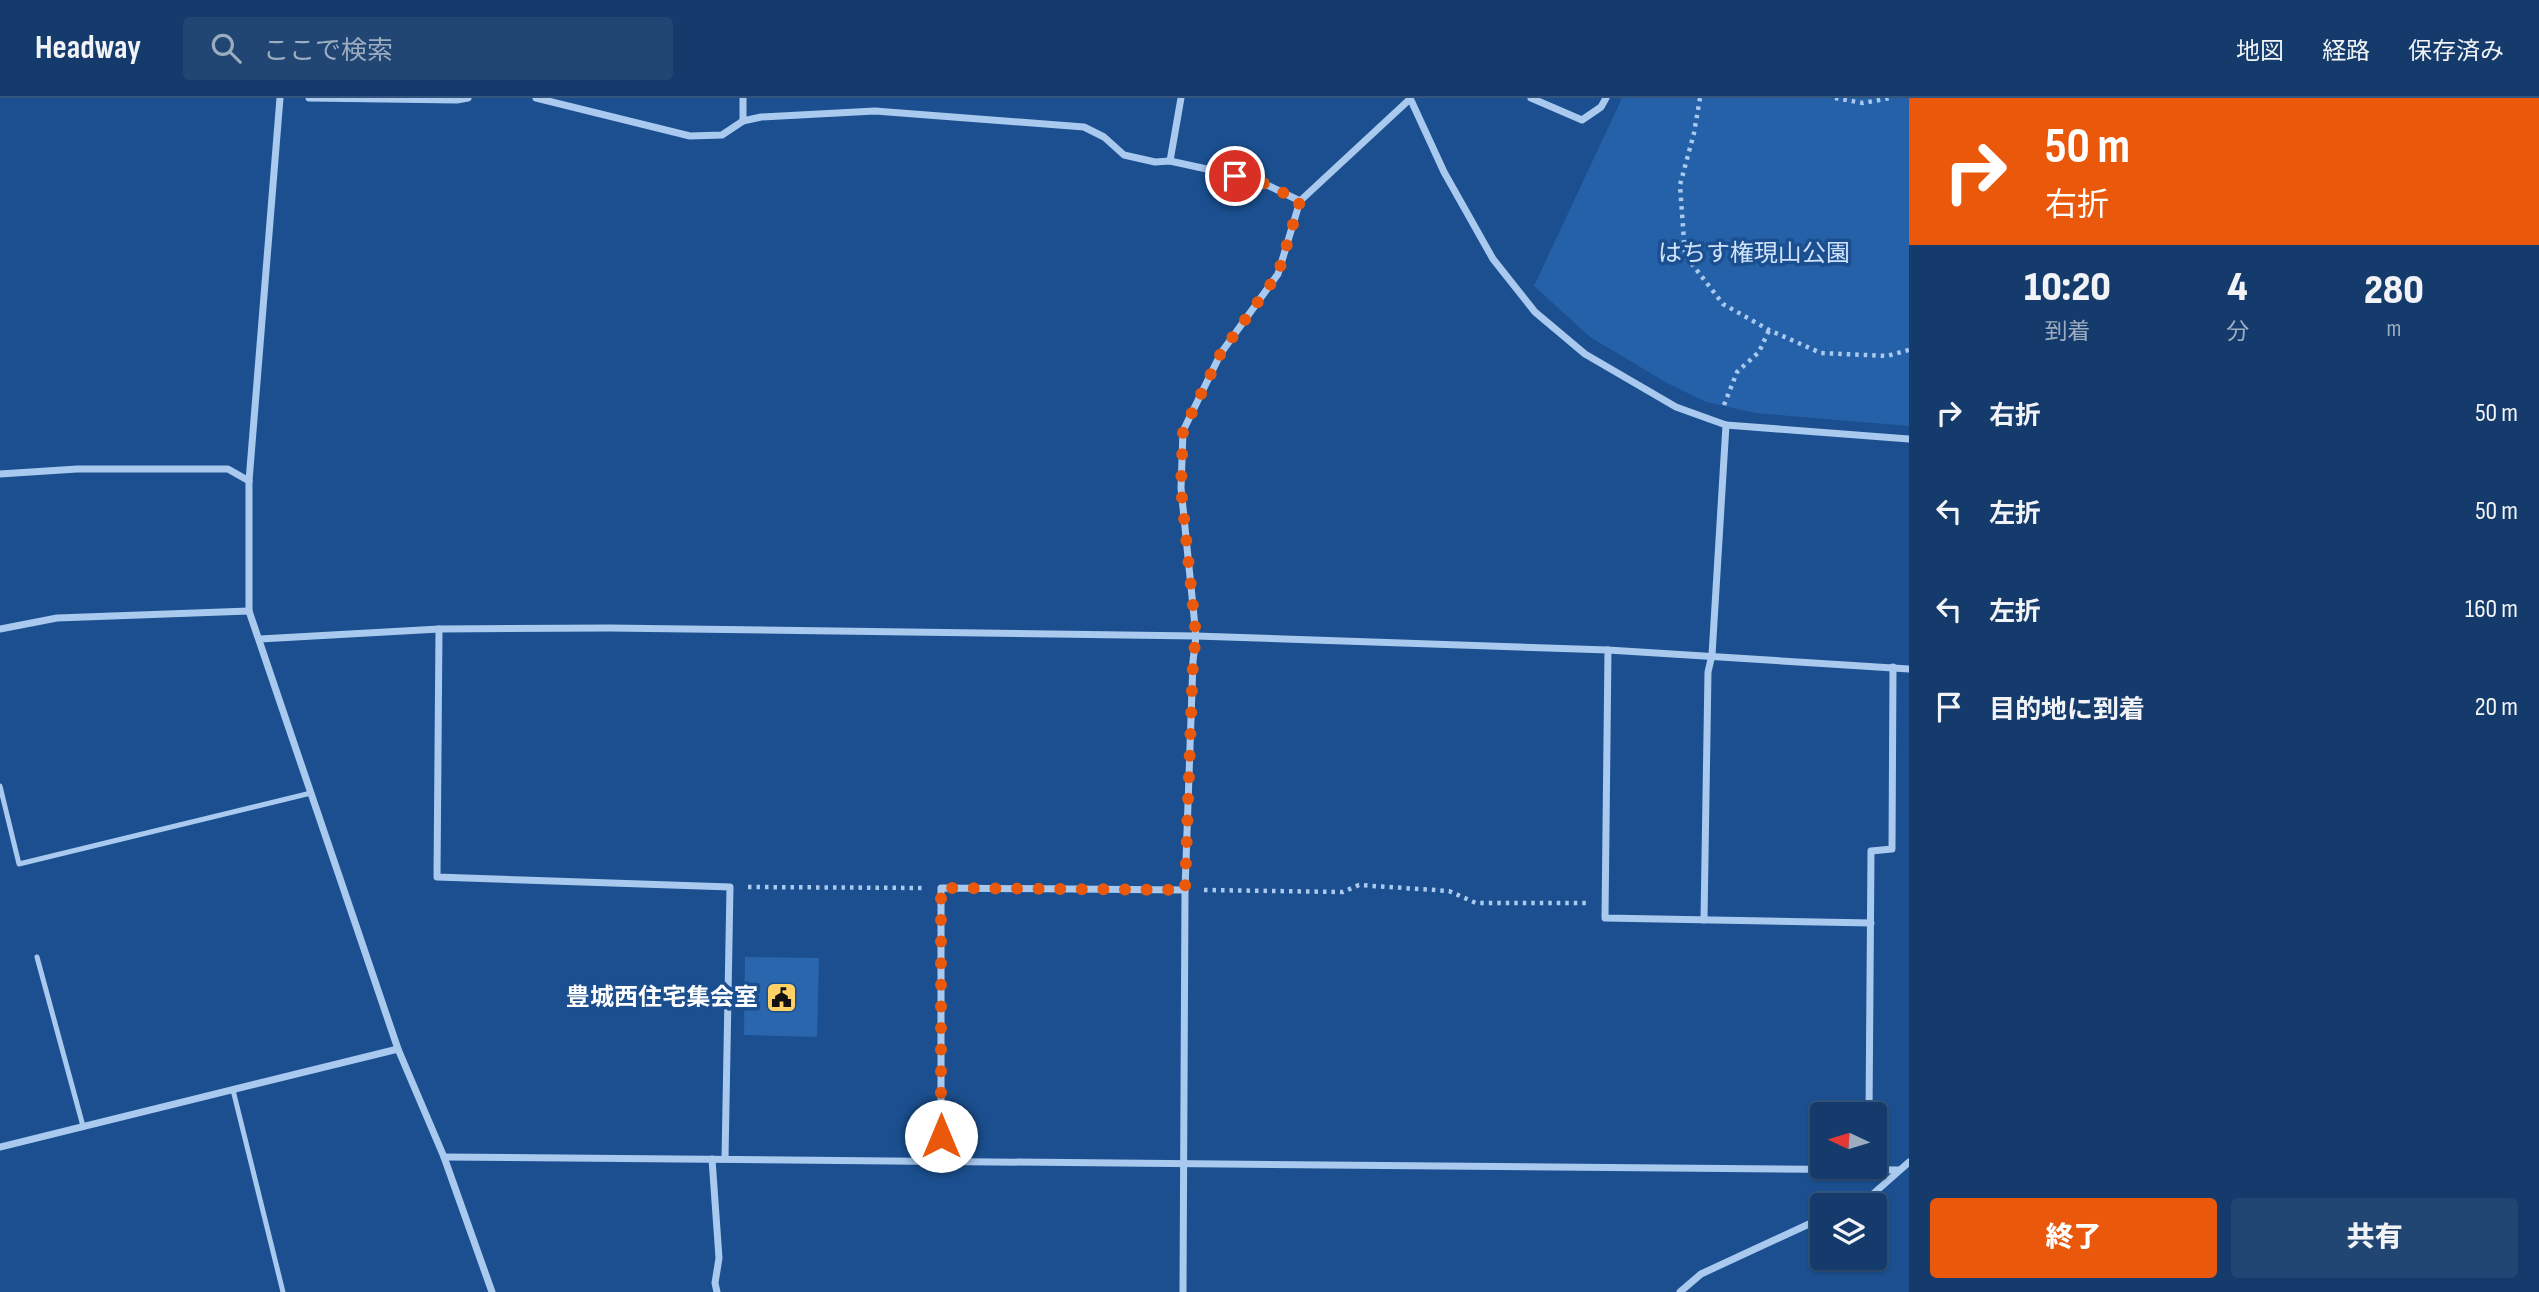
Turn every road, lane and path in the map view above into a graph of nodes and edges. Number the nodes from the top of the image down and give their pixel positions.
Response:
1 (280, 98) edge
2 (309, 98) edge
3 (468, 98) edge
4 (536, 98) edge
5 (743, 98) edge
6 (1181, 98) edge
7 (1531, 98) edge
8 (1606, 98) edge
9 (1700, 98) edge
10 (1835, 98) edge
11 (1890, 98) edge
12 (1410, 99) edge
13 (743, 121) junction
14 (1170, 161) junction
15 (1300, 201) junction
16 (1769, 330) junction
17 (1909, 350) edge
18 (1716, 422) junction
19 (1726, 425) junction
20 (1909, 439) edge
21 (0, 474) edge
22 (249, 481) junction
23 (249, 611) junction
24 (0, 629) edge
25 (439, 629) junction
26 (1196, 636) junction
27 (260, 639) junction
28 (1608, 650) junction
29 (1712, 655) junction
30 (1893, 667) junction
31 (1909, 668) edge
32 (0, 786) edge
33 (311, 793) junction
34 (730, 887) junction
35 (941, 888) junction
36 (1185, 890) junction
37 (1606, 903) junction
38 (1704, 920) junction
39 (1871, 923) junction
40 (37, 957) dead end
41 (398, 1049) junction
42 (233, 1090) junction
43 (1868, 1102) edge
44 (83, 1126) junction
45 (0, 1146) edge
46 (444, 1157) junction
47 (725, 1158) junction
48 (712, 1159) junction
49 (1909, 1162) edge
50 (941, 1163) junction
51 (1185, 1164) junction
52 (1810, 1169) edge
53 (1887, 1170) edge
54 (1899, 1170) junction
55 (1873, 1193) edge
56 (1810, 1224) edge
57 (283, 1292) edge
58 (492, 1292) edge
59 (717, 1292) edge
60 (1183, 1292) edge
61 (1680, 1292) edge

1 - 22 street
2 - 3 street
4 - 13 street
5 - 13 street
6 - 14 street
7 - 8 street
9 - 16 path
10 - 11 path
12 - 15 street
12 - 18 street
13 - 14 street
14 - 15 street
15 - 26 street
16 - 17 path
16 - 18 path
18 - 19 street
19 - 20 street
19 - 29 street
21 - 22 street
22 - 23 street
23 - 24 street
23 - 27 street
25 - 26 street
25 - 27 street
25 - 34 street
26 - 28 street
26 - 36 street
27 - 33 street
28 - 29 street
28 - 37 street
29 - 30 street
29 - 38 street
30 - 31 street
30 - 39 street
32 - 33 lane
33 - 41 street
34 - 35 path
34 - 47 street
35 - 36 street
35 - 50 street
36 - 37 path
36 - 51 street
37 - 38 street
38 - 39 street
39 - 43 street
40 - 44 lane
41 - 42 street
41 - 46 street
42 - 44 street
42 - 57 lane
44 - 45 street
46 - 48 street
46 - 58 street
47 - 48 street
47 - 50 street
48 - 59 street
49 - 54 street
50 - 51 street
51 - 52 street
51 - 60 street
53 - 54 street
54 - 55 street
56 - 61 street

